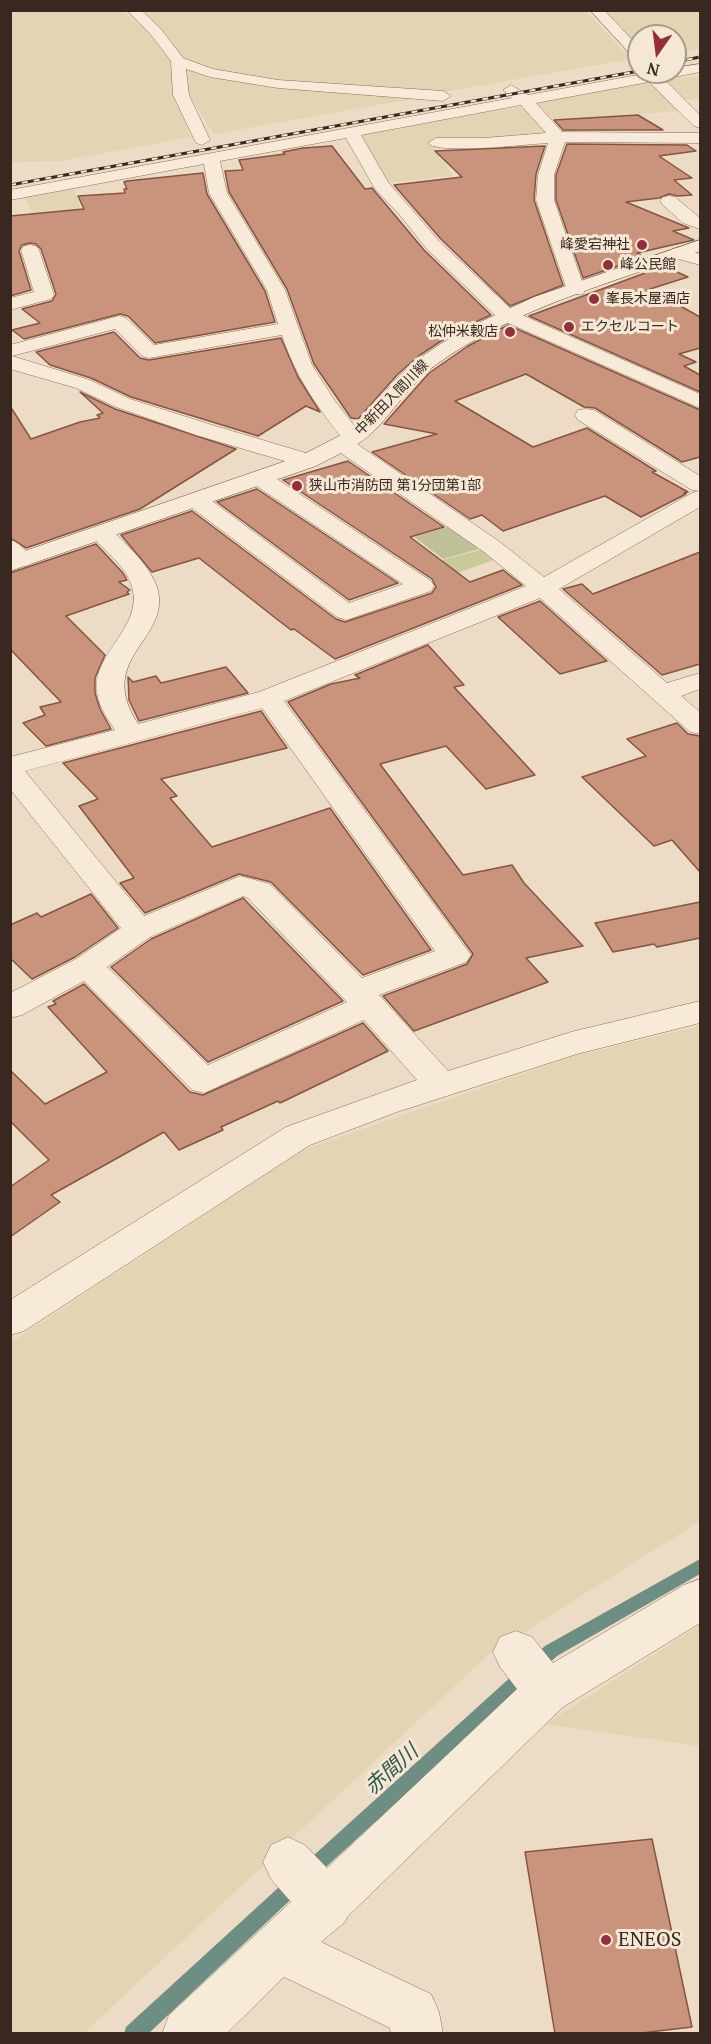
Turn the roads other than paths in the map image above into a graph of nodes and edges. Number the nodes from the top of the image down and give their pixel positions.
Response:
1 (133, 10) edge
2 (596, 10) edge
3 (627, 50) edge
4 (178, 61) junction
5 (527, 81) dead end
6 (627, 81) edge
7 (661, 84) edge
8 (464, 92) dead end
9 (443, 96) junction
10 (524, 99) junction
11 (700, 100) edge
12 (679, 101) junction
13 (386, 106) dead end
14 (700, 123) edge
15 (351, 132) junction
16 (557, 137) junction
17 (700, 138) edge
18 (202, 140) dead end
19 (436, 143) dead end
20 (211, 158) junction
21 (10, 195) edge
22 (669, 201) dead end
23 (700, 224) edge
24 (700, 245) edge
25 (30, 250) dead end
26 (678, 253) junction
27 (700, 261) edge
28 (576, 290) junction
29 (10, 304) edge
30 (101, 307) dead end
31 (506, 315) junction
32 (119, 322) junction
33 (288, 328) junction
34 (10, 351) edge
35 (10, 362) edge
36 (700, 402) edge
37 (586, 415) dead end
38 (348, 441) junction
39 (308, 460) junction
40 (260, 478) junction
41 (700, 485) edge
42 (700, 498) edge
43 (196, 500) junction
44 (102, 533) junction
45 (14, 557) edge
46 (543, 588) junction
47 (700, 681) edge
48 (662, 693) junction
49 (268, 698) junction
50 (700, 726) edge
51 (131, 734) junction
52 (10, 768) edge
53 (139, 930) junction
54 (87, 966) junction
55 (362, 999) junction
56 (10, 1007) edge
57 (700, 1012) edge
58 (441, 1085) junction
59 (10, 1320) edge
60 (700, 1599) edge
61 (516, 1652) dead end
62 (547, 1692) junction
63 (288, 1862) dead end
64 (327, 1904) junction
65 (279, 1948) junction
66 (188, 2034) edge
67 (417, 2034) edge

1 - 4 street
2 - 3 street
4 - 9 street
4 - 18 street
5 - 10 street
6 - 10 street
7 - 12 street
8 - 9 street
9 - 13 street
10 - 15 street
10 - 16 street
11 - 12 street
12 - 14 street
15 - 20 street
15 - 31 street
16 - 17 street
16 - 19 street
16 - 28 street
20 - 21 street
20 - 33 street
22 - 23 street
24 - 26 street, 中新田入間川線
25 - 29 street
26 - 27 street
26 - 28 street, 中新田入間川線
28 - 31 street, 中新田入間川線
30 - 32 street
31 - 36 street
31 - 38 street, 中新田入間川線
32 - 33 street
32 - 34 street
33 - 38 street
35 - 39 street
37 - 41 street
38 - 39 street, 中新田入間川線
38 - 46 street
39 - 40 street, 中新田入間川線
40 - 43 street, 中新田入間川線
40 - 43 street
42 - 46 street
43 - 44 street, 中新田入間川線
44 - 45 street, 中新田入間川線
44 - 51 street
46 - 48 street
46 - 49 street
47 - 48 street
48 - 50 street
49 - 51 street
49 - 55 street
51 - 52 street
52 - 53 street
53 - 54 street
53 - 55 street
54 - 55 street
54 - 56 street
55 - 58 street
57 - 58 street
58 - 59 street
60 - 62 street
61 - 62 street
62 - 64 street
63 - 64 street
64 - 65 street
65 - 66 street
65 - 67 street

